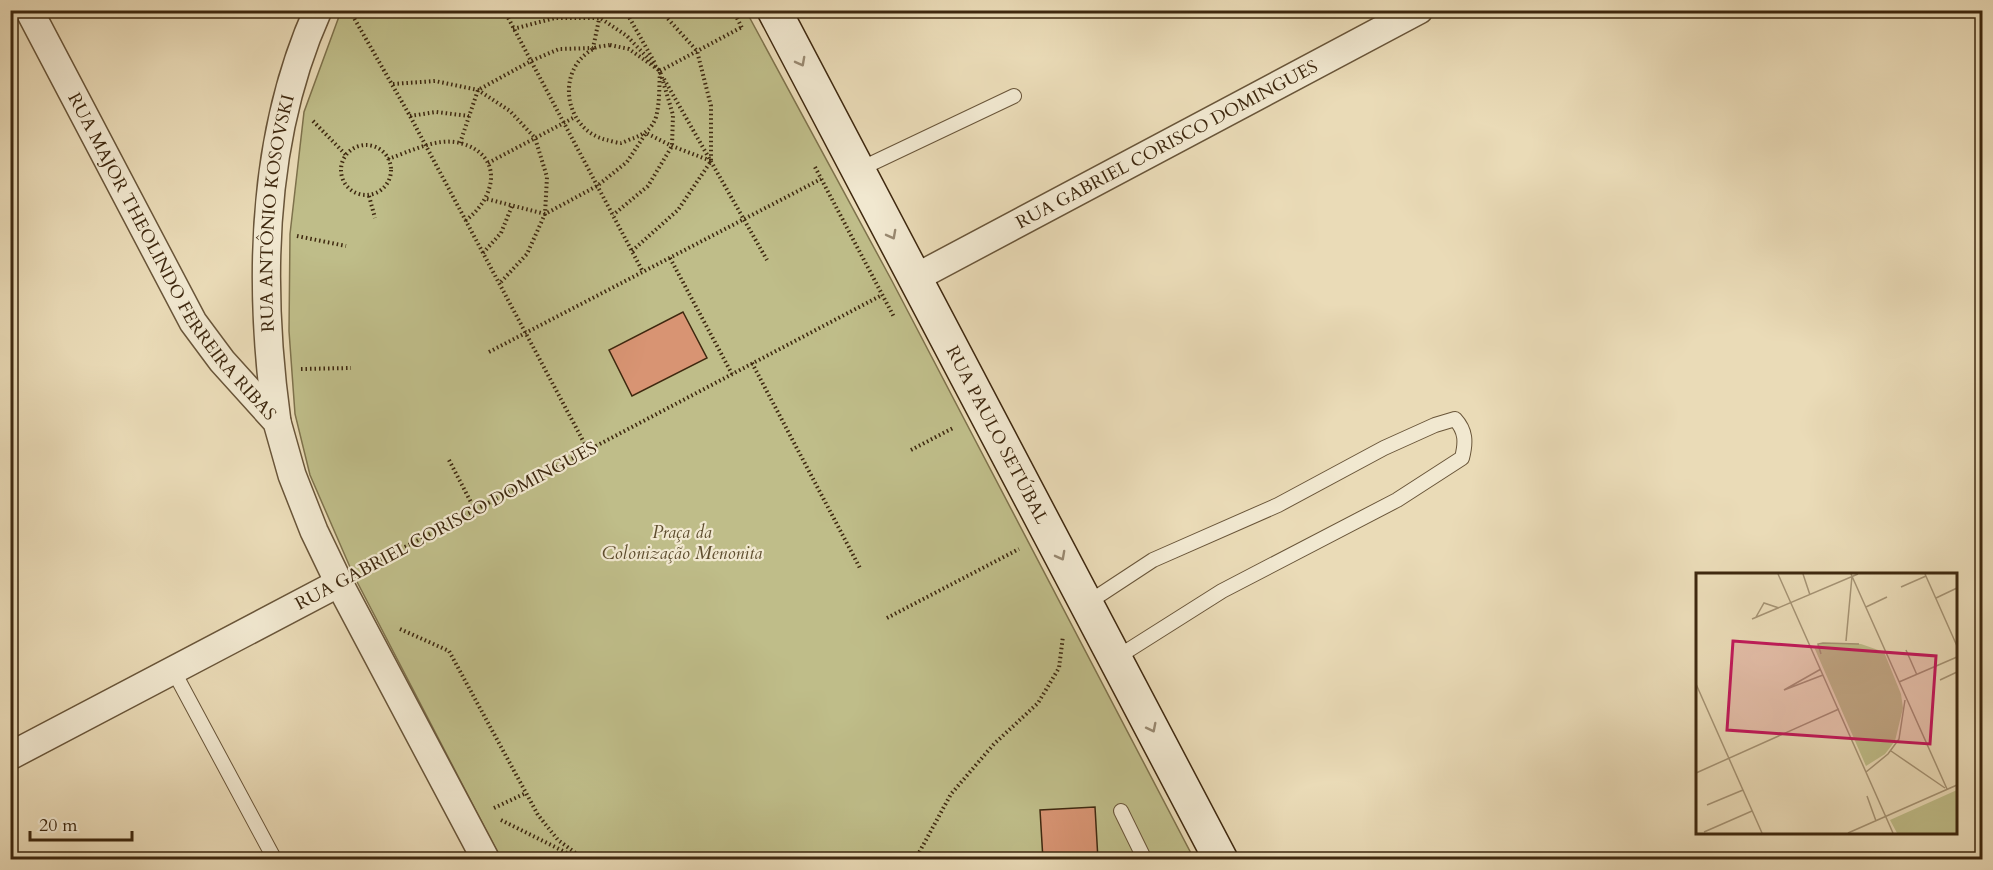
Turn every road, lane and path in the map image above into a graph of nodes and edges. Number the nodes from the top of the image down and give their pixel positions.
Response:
1 (29, 10) edge
2 (318, 10) edge
3 (504, 10) edge
4 (601, 10) edge
5 (626, 10) edge
6 (660, 10) edge
7 (774, 10) edge
8 (1419, 10) edge
9 (350, 11) edge
10 (600, 18) junction
11 (346, 21) dead end
12 (742, 27) dead end
13 (513, 29) junction
14 (593, 48) junction
15 (697, 51) junction
16 (531, 61) junction
17 (660, 71) junction
18 (393, 84) junction
19 (478, 90) junction
20 (1014, 96) dead end
21 (410, 116) junction
22 (469, 116) junction
23 (575, 117) junction
24 (563, 123) junction
25 (310, 131) dead end
26 (646, 133) junction
27 (536, 138) junction
28 (460, 143) junction
29 (426, 146) junction
30 (672, 146) junction
31 (346, 155) junction
32 (388, 159) junction
33 (711, 161) junction
34 (488, 164) junction
35 (858, 170) junction
36 (821, 179) dead end
37 (597, 186) junction
38 (369, 195) junction
39 (487, 199) junction
40 (512, 206) junction
41 (545, 214) junction
42 (613, 215) junction
43 (375, 218) dead end
44 (744, 220) junction
45 (465, 221) junction
46 (266, 230) junction
47 (299, 236) junction
48 (346, 246) dead end
49 (299, 247) dead end
50 (632, 251) junction
51 (483, 253) junction
52 (670, 258) junction
53 (767, 260) dead end
54 (643, 272) junction
55 (915, 278) junction
56 (499, 284) junction
57 (882, 295) dead end
58 (525, 334) junction
59 (489, 352) dead end
60 (300, 360) dead end
61 (752, 363) junction
62 (351, 368) dead end
63 (301, 369) junction
64 (270, 370) junction
65 (732, 374) junction
66 (302, 380) dead end
67 (277, 422) junction
68 (953, 428) dead end
69 (588, 450) junction
70 (911, 450) dead end
71 (449, 460) dead end
72 (475, 510) junction
73 (1048, 532) junction
74 (861, 570) dead end
75 (368, 578) dead end
76 (339, 583) junction
77 (1086, 604) junction
78 (887, 618) dead end
79 (391, 625) dead end
80 (1064, 636) dead end
81 (1116, 658) junction
82 (173, 670) junction
83 (10, 756) edge
84 (525, 792) junction
85 (1121, 811) dead end
86 (485, 812) dead end
87 (496, 818) dead end
88 (275, 860) edge
89 (486, 860) edge
90 (583, 860) edge
91 (915, 860) edge
92 (1145, 860) edge
93 (1221, 860) edge

1 - 67 street, RUA MAJOR THEOLINDO FERREIRA RIBAS
2 - 46 street, RUA ANTÔNIO KOSOVSKI
3 - 13 path
4 - 10 path
5 - 17 path
6 - 15 path
7 -> 35 main road, RUA PAULO SETÚBAL
8 - 55 street, RUA GABRIEL CORISCO DOMINGUES
9 - 11 path
9 - 18 path
10 - 13 path
10 - 14 path
10 - 17 path
12 - 15 path
13 - 16 path
14 - 16 path
14 - 17 path
14 - 23 path
15 - 17 path
15 - 33 path
16 - 19 path
16 - 24 path
17 - 26 path
17 - 30 path
17 - 33 path
18 - 19 path
18 - 21 path
19 - 22 path
19 - 27 path
20 - 35 lane
21 - 22 path
21 - 29 path
22 - 28 path
23 - 24 path
23 - 26 path
24 - 27 path
24 - 37 path
25 - 31 path
26 - 30 path
26 - 37 path
27 - 34 path
27 - 41 path
28 - 29 path
28 - 34 path
29 - 32 path
29 - 45 path
30 - 33 path
30 - 42 path
31 - 32 path
31 - 38 path
32 - 38 path
33 - 44 path
33 - 50 path
34 - 39 path
35 -> 55 main road, RUA PAULO SETÚBAL
36 - 44 path
37 - 41 path
37 - 42 path
38 - 43 path
39 - 40 path
39 - 45 path
40 - 41 path
40 - 51 path
41 - 56 path
42 - 50 path
44 - 52 path
44 - 53 path
45 - 51 path
46 - 47 path
46 - 64 street, RUA ANTÔNIO KOSOVSKI
47 - 48 path
47 - 49 path
50 - 54 path
51 - 56 path
52 - 54 path
52 - 65 path
54 - 58 path
55 - 73 main road, RUA PAULO SETÚBAL
56 - 58 path
57 - 61 path, RUA GABRIEL CORISCO DOMINGUES
58 - 59 path
58 - 69 path
60 - 63 path
61 - 65 path, RUA GABRIEL CORISCO DOMINGUES
61 - 74 path
62 - 63 path
63 - 64 path
63 - 66 path
64 - 67 street, RUA ANTÔNIO KOSOVSKI
65 - 69 path, RUA GABRIEL CORISCO DOMINGUES
67 - 76 street, RUA MAJOR THEOLINDO FERREIRA RIBAS
68 - 70 path
69 - 72 path, RUA GABRIEL CORISCO DOMINGUES
71 - 72 path
72 - 75 path, RUA GABRIEL CORISCO DOMINGUES
73 -> 77 main road, RUA PAULO SETÚBAL
73 - 78 path
76 - 82 street, RUA GABRIEL CORISCO DOMINGUES
76 - 89 street, RUA MAJOR THEOLINDO FERREIRA RIBAS
77 - 81 main road, RUA PAULO SETÚBAL
77 - 81 lane
79 - 84 path
80 - 91 path
81 -> 93 main road, RUA PAULO SETÚBAL
82 - 83 street, RUA GABRIEL CORISCO DOMINGUES
82 - 88 lane
84 - 86 path
84 - 90 path
85 - 92 lane
87 - 90 path

